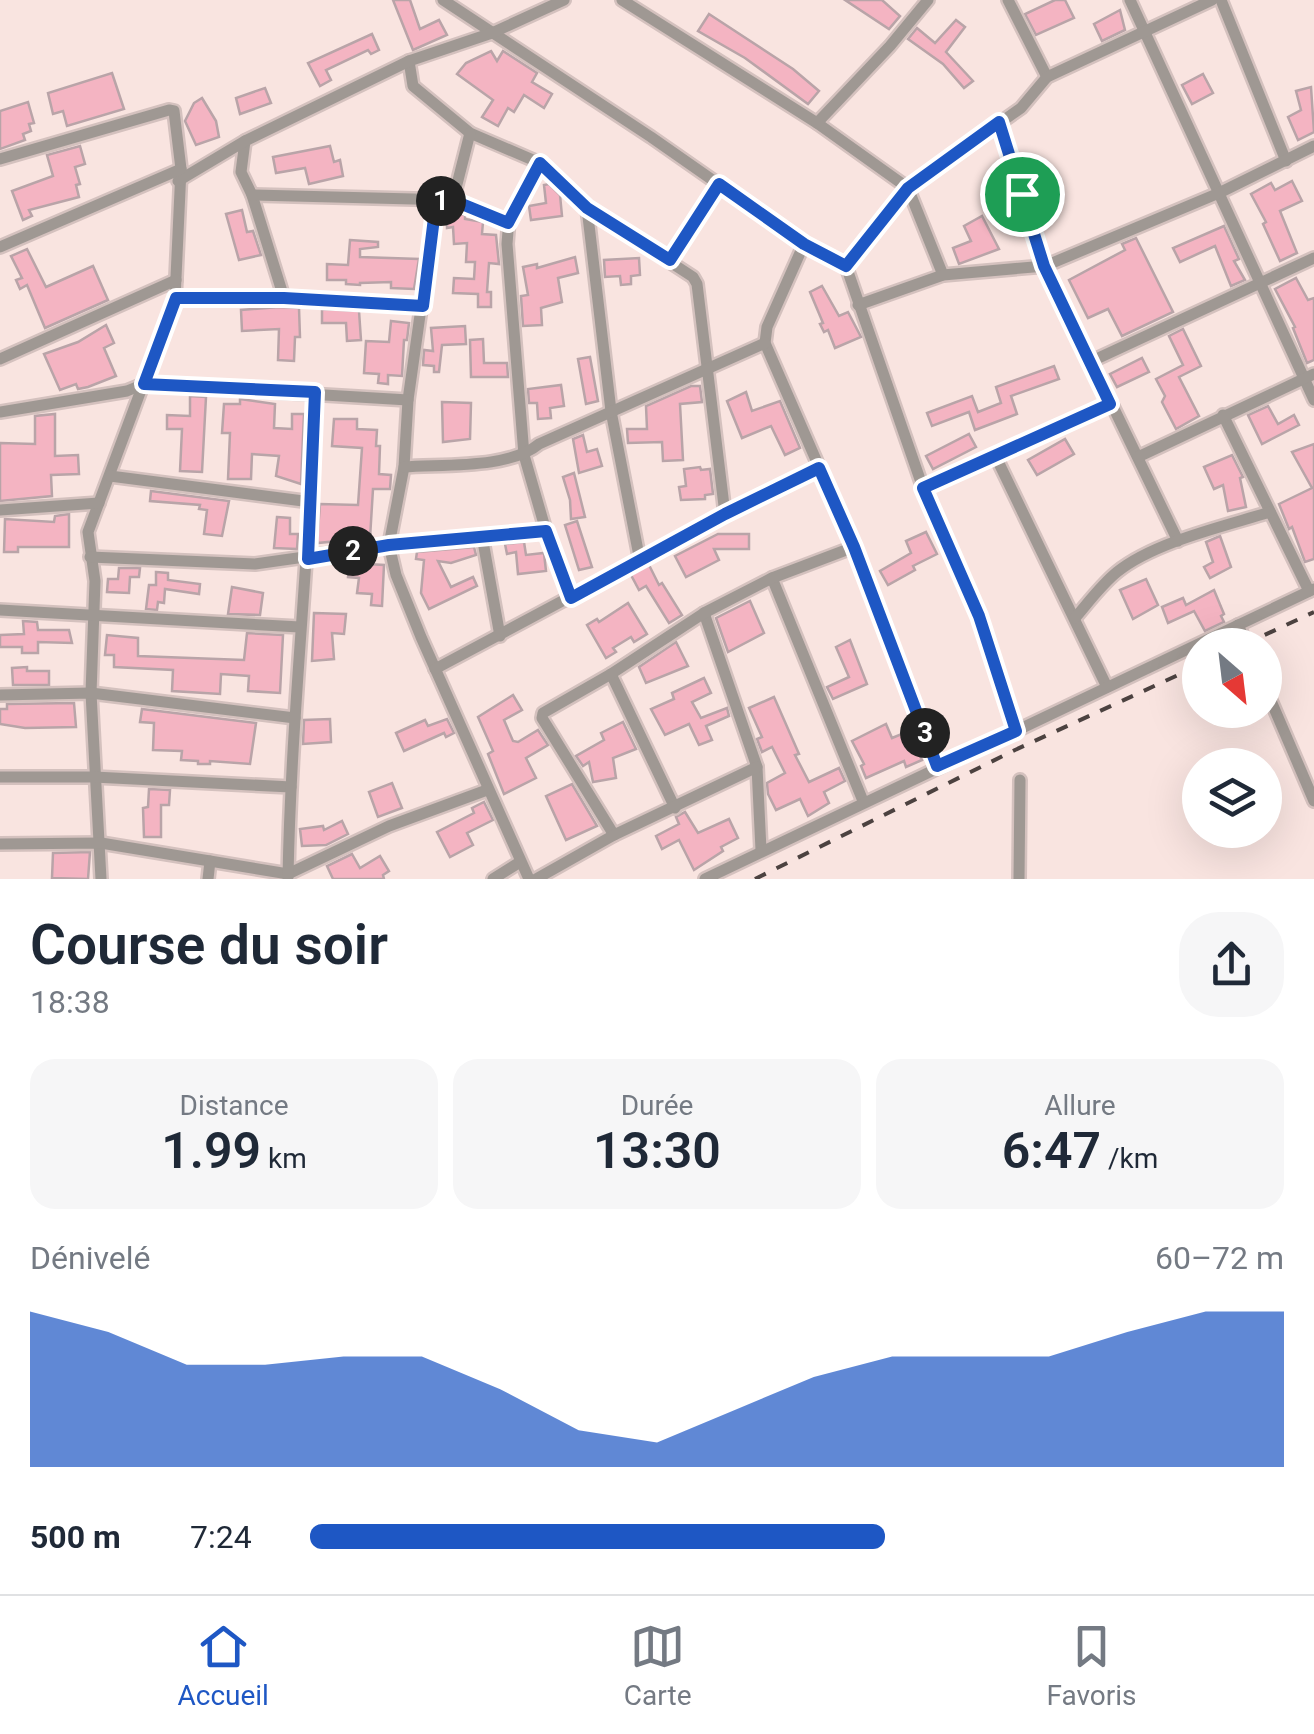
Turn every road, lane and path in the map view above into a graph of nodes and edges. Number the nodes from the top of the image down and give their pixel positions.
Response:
1 (442, 0) edge
2 (564, 0) edge
3 (622, 0) edge
4 (928, 0) edge
5 (1008, 0) edge
6 (1130, 0) edge
7 (1212, 0) edge
8 (1220, 0) edge
9 (1144, 32) junction
10 (492, 33) junction
11 (409, 61) junction
12 (1047, 77) junction
13 (999, 122) junction
14 (817, 123) junction
15 (470, 133) junction
16 (246, 141) junction
17 (1314, 146) edge
18 (0, 159) edge
19 (1286, 161) junction
20 (540, 163) junction
21 (179, 175) junction
22 (719, 184) junction
23 (908, 188) junction
24 (1219, 193) junction
25 (252, 194) junction
26 (452, 200) junction
27 (436, 202) junction
28 (587, 208) junction
29 (508, 223) junction
30 (804, 244) junction
31 (0, 247) edge
32 (1314, 258) edge
33 (670, 260) junction
34 (846, 266) junction
35 (1044, 266) junction
36 (943, 275) junction
37 (176, 280) junction
38 (1260, 284) junction
39 (176, 298) junction
40 (284, 298) junction
41 (858, 305) junction
42 (423, 306) junction
43 (765, 343) junction
44 (0, 359) edge
45 (1092, 361) junction
46 (706, 368) junction
47 (1309, 376) edge
48 (144, 384) junction
49 (315, 392) junction
50 (408, 400) junction
51 (1314, 400) edge
52 (1110, 404) junction
53 (611, 411) junction
54 (0, 412) edge
55 (1223, 415) junction
56 (524, 454) junction
57 (996, 455) junction
58 (1138, 456) junction
59 (404, 467) junction
60 (819, 468) junction
61 (110, 476) junction
62 (923, 488) junction
63 (312, 502) junction
64 (100, 503) junction
65 (0, 510) edge
66 (1270, 512) junction
67 (725, 514) junction
68 (546, 531) junction
69 (482, 536) junction
70 (1178, 541) junction
71 (389, 545) junction
72 (854, 547) junction
73 (90, 557) junction
74 (308, 559) junction
75 (640, 560) junction
76 (772, 578) junction
77 (1311, 590) edge
78 (571, 598) junction
79 (0, 610) edge
80 (92, 613) junction
81 (704, 613) junction
82 (1075, 618) junction
83 (1238, 625) junction
84 (300, 628) junction
85 (1239, 628) edge
86 (500, 636) junction
87 (435, 669) junction
88 (610, 674) junction
89 (1107, 687) junction
90 (91, 694) junction
91 (0, 695) edge
92 (294, 718) junction
93 (1282, 726) edge
94 (1016, 731) junction
95 (758, 766) junction
96 (937, 766) junction
97 (94, 776) junction
98 (0, 777) edge
99 (1020, 780) dead end
100 (291, 787) junction
101 (487, 790) junction
102 (863, 801) junction
103 (1314, 801) edge
104 (675, 808) junction
105 (614, 835) junction
106 (101, 843) junction
107 (0, 844) edge
108 (761, 850) junction
109 (210, 861) junction
110 (520, 862) junction
111 (288, 876) edge
112 (101, 879) edge
113 (208, 879) edge
114 (493, 879) edge
115 (533, 879) edge
116 (705, 879) edge
117 (1018, 879) edge

1 - 10 street
2 - 10 street
3 - 14 street
4 - 14 street
5 - 12 street
6 - 9 street
7 - 9 street
8 - 19 street
9 - 12 street
9 - 24 street
10 - 11 street
10 - 22 street
11 - 15 street
11 - 16 street
12 - 13 street
13 - 23 street
13 - 35 street
14 - 23 street
15 - 20 street
15 - 26 street
16 - 21 street
16 - 25 street
17 - 19 street
18 - 21 street
19 - 24 street
20 - 28 street
20 - 29 street
21 - 31 street
21 - 37 street
22 - 30 street
22 - 33 street
23 - 34 street
23 - 36 street
24 - 35 street
24 - 38 street
25 - 27 street
25 - 40 street
26 - 27 street
26 - 29 street
27 - 42 street
28 - 33 street
28 - 53 street
29 - 56 street
30 - 34 street
30 - 43 street
32 - 38 street
33 - 46 street
34 - 41 street
35 - 36 street
35 - 45 street
36 - 41 street
37 - 39 street
37 - 44 street
38 - 45 street
38 - 47 street
39 - 40 street
39 - 48 street
40 - 42 street
41 - 62 street
42 - 50 street
43 - 46 street
43 - 60 street
45 - 52 street
46 - 53 street
46 - 67 street
47 - 51 street
47 - 55 street
48 - 49 street
48 - 54 street
48 - 61 street
49 - 50 street
49 - 63 street
50 - 59 street
52 - 57 street
52 - 58 street
53 - 56 street
53 - 75 street
55 - 58 street
55 - 66 street
56 - 59 street
56 - 68 street
57 - 62 street
57 - 82 street
58 - 70 street
59 - 71 street
60 - 67 street
60 - 72 street
61 - 63 street
61 - 64 street
62 - 94 street
63 - 74 street
64 - 65 street
64 - 73 street
66 - 70 street
66 - 77 street
67 - 75 street
68 - 69 street
68 - 78 street
69 - 71 street
69 - 86 street
70 - 82 street
71 - 74 street
71 - 87 street
72 - 76 street
72 - 96 street
73 - 74 street
73 - 80 street
74 - 84 street
75 - 78 street
76 - 81 street
76 - 102 street
77 - 83 street
78 - 86 street
79 - 80 street
80 - 84 street
80 - 90 street
81 - 88 street
81 - 95 street
82 - 89 street
83 - 85 street
83 - 89 street
84 - 92 street
86 - 87 street
87 - 101 street
88 - 104 street
88 - 105 street
89 - 94 street
90 - 91 street
90 - 92 street
90 - 97 street
92 - 100 street
93 - 103 street
94 - 96 street
95 - 104 street
95 - 108 street
96 - 102 street
97 - 98 street
97 - 100 street
97 - 106 street
99 - 117 street
100 - 111 street
101 - 110 street
101 - 111 street
102 - 108 street
104 - 105 street
105 - 115 street
106 - 107 street
106 - 109 street
106 - 112 street
108 - 116 street
109 - 111 street
109 - 113 street
110 - 114 street
110 - 115 street

